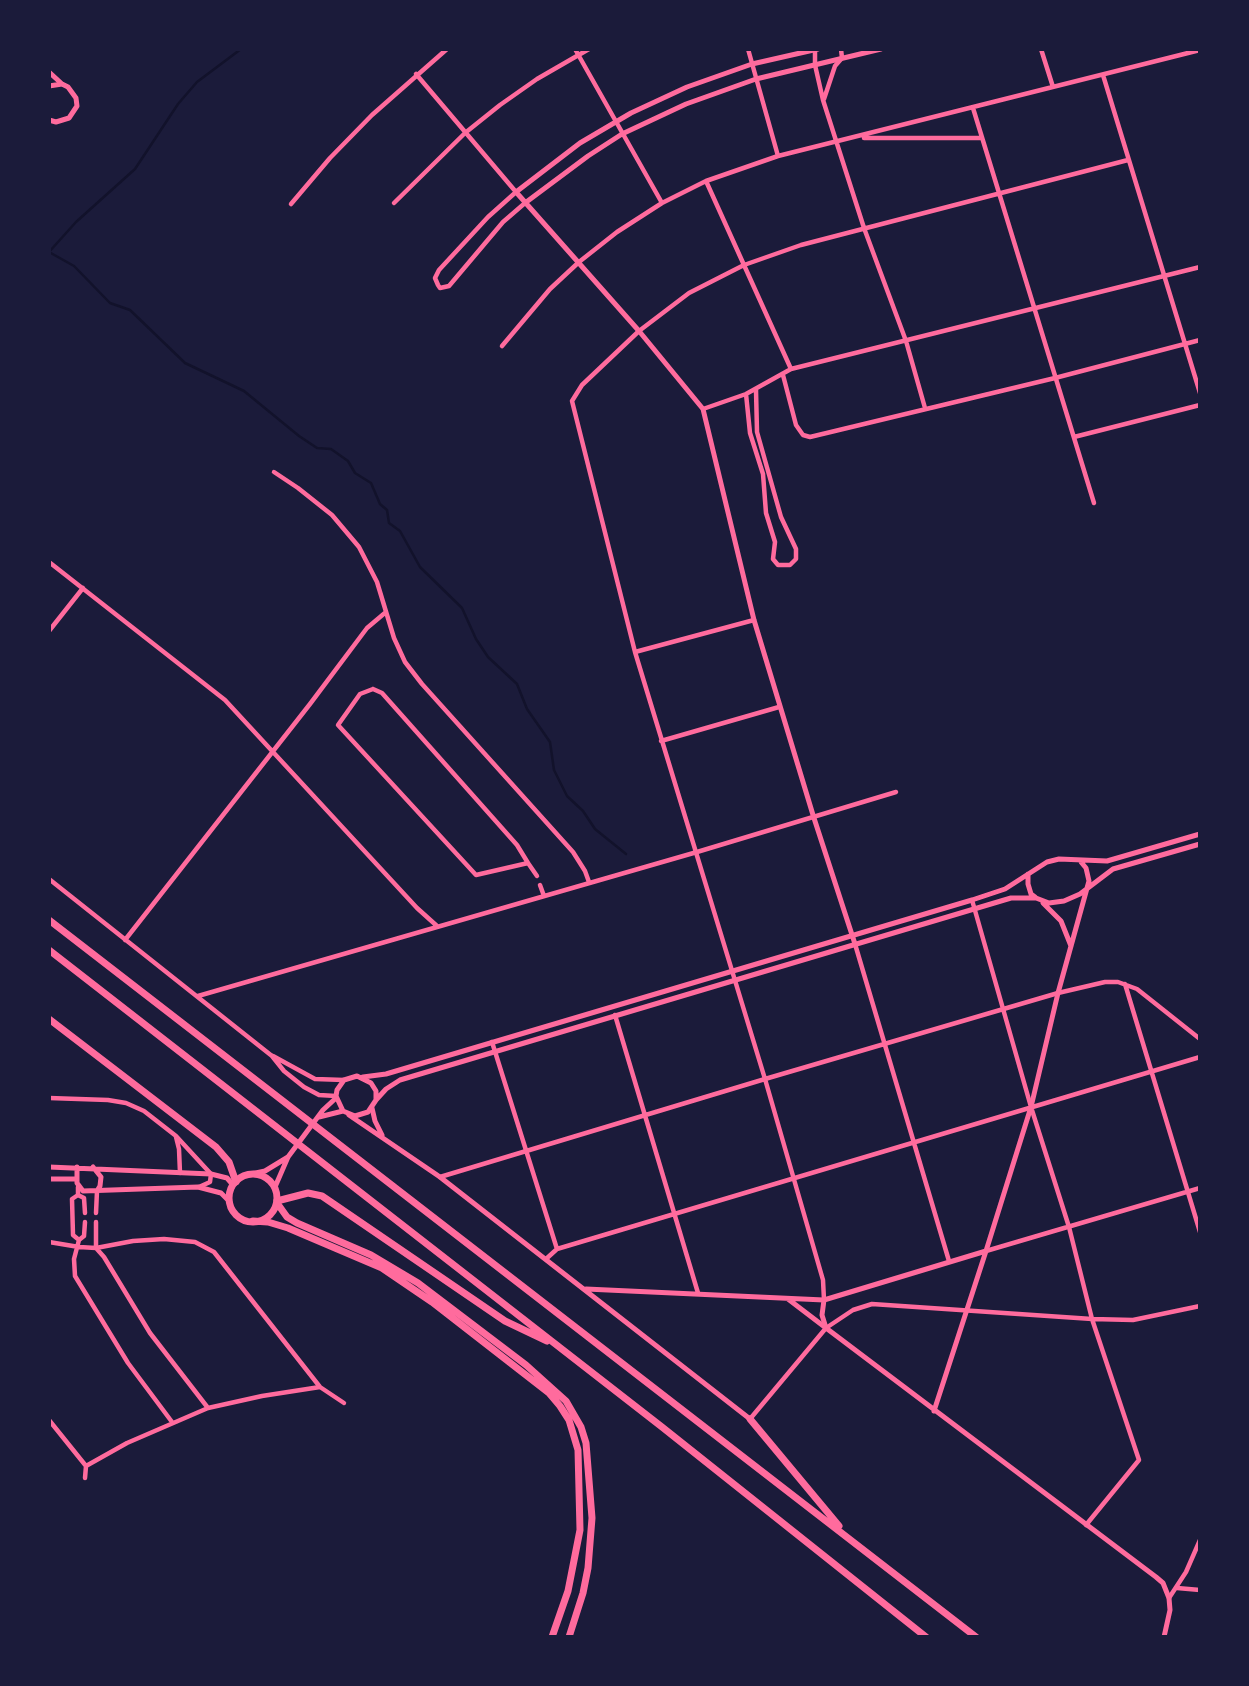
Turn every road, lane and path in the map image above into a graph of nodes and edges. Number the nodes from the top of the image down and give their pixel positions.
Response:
1 (447, 49) edge
2 (589, 49) edge
3 (748, 49) edge
4 (815, 49) edge
5 (841, 49) edge
6 (881, 49) edge
7 (1041, 49) edge
8 (1200, 50) edge
9 (576, 52) edge
10 (842, 58) junction
11 (752, 64) junction
12 (814, 65) junction
13 (49, 72) edge
14 (416, 74) junction
15 (1102, 75) junction
16 (756, 79) junction
17 (62, 84) junction
18 (49, 86) edge
19 (1053, 87) junction
20 (823, 100) junction
21 (973, 108) junction
22 (49, 120) edge
23 (614, 122) junction
24 (465, 133) junction
25 (622, 134) junction
26 (856, 138) junction
27 (982, 138) junction
28 (837, 142) junction
29 (778, 156) junction
30 (1128, 160) junction
31 (706, 181) junction
32 (516, 192) junction
33 (999, 194) junction
34 (394, 203) dead end
35 (524, 203) junction
36 (662, 203) junction
37 (291, 205) dead end
38 (864, 228) junction
39 (579, 262) junction
40 (744, 265) junction
41 (1200, 267) edge
42 (1163, 276) junction
43 (1034, 307) junction
44 (639, 331) junction
45 (1200, 340) edge
46 (906, 341) junction
47 (1185, 344) junction
48 (502, 346) dead end
49 (791, 369) junction
50 (783, 375) junction
51 (1055, 378) junction
52 (755, 390) junction
53 (1200, 393) edge
54 (746, 394) junction
55 (1200, 405) edge
56 (925, 408) junction
57 (703, 409) junction
58 (757, 432) junction
59 (750, 433) junction
60 (1074, 437) junction
61 (274, 472) dead end
62 (765, 474) junction
63 (1094, 503) dead end
64 (49, 562) edge
65 (83, 588) junction
66 (386, 612) junction
67 (754, 620) junction
68 (49, 631) edge
69 (635, 652) junction
70 (779, 707) junction
71 (661, 741) junction
72 (273, 750) junction
73 (896, 792) dead end
74 (813, 816) junction
75 (1200, 834) edge
76 (1200, 844) edge
77 (697, 852) junction
78 (1081, 862) junction
79 (528, 863) junction
80 (1028, 874) junction
81 (537, 876) dead end
82 (49, 879) edge
83 (589, 882) junction
84 (540, 885) dead end
85 (1087, 888) junction
86 (544, 895) junction
87 (1036, 898) junction
88 (972, 901) junction
89 (975, 908) junction
90 (49, 920) edge
91 (437, 927) junction
92 (852, 935) junction
93 (125, 940) junction
94 (855, 944) junction
95 (1071, 949) junction
96 (49, 950) edge
97 (733, 970) junction
98 (736, 979) junction
99 (1125, 983) junction
100 (1058, 993) junction
101 (198, 996) junction
102 (1004, 1009) junction
103 (615, 1015) junction
104 (49, 1018) edge
105 (1200, 1040) edge
106 (492, 1042) junction
107 (885, 1045) junction
108 (495, 1051) junction
109 (272, 1056) junction
110 (1200, 1057) edge
111 (1153, 1071) junction
112 (363, 1077) junction
113 (765, 1079) junction
114 (344, 1080) junction
115 (336, 1097) junction
116 (49, 1098) edge
117 (376, 1100) junction
118 (1031, 1107) junction
119 (372, 1108) junction
120 (346, 1113) junction
121 (645, 1114) junction
122 (318, 1118) junction
123 (176, 1136) junction
124 (384, 1138) junction
125 (912, 1142) junction
126 (527, 1151) junction
127 (290, 1155) junction
128 (49, 1167) edge
129 (78, 1167) junction
130 (93, 1167) junction
131 (180, 1173) junction
132 (211, 1174) junction
133 (251, 1174) junction
134 (440, 1177) junction
135 (794, 1177) junction
136 (49, 1179) edge
137 (76, 1179) junction
138 (234, 1183) junction
139 (78, 1187) junction
140 (198, 1187) junction
141 (275, 1187) junction
142 (1200, 1188) edge
143 (97, 1191) junction
144 (1188, 1192) junction
145 (78, 1195) junction
146 (230, 1202) junction
147 (277, 1202) junction
148 (85, 1213) dead end
149 (96, 1213) dead end
150 (674, 1213) junction
151 (253, 1221) junction
152 (85, 1222) dead end
153 (96, 1222) dead end
154 (1069, 1227) junction
155 (1200, 1232) edge
156 (79, 1240) junction
157 (49, 1242) edge
158 (79, 1247) junction
159 (96, 1248) junction
160 (556, 1249) junction
161 (986, 1251) junction
162 (971, 1255) junction
163 (546, 1259) junction
164 (949, 1261) junction
165 (981, 1267) junction
166 (583, 1289) junction
167 (698, 1293) junction
168 (788, 1298) junction
169 (824, 1300) junction
170 (1200, 1306) edge
171 (966, 1311) junction
172 (1092, 1319) junction
173 (826, 1328) junction
174 (558, 1346) junction
175 (320, 1387) junction
176 (344, 1403) dead end
177 (208, 1408) junction
178 (934, 1411) junction
179 (750, 1419) junction
180 (49, 1420) edge
181 (173, 1422) junction
182 (86, 1466) junction
183 (85, 1478) dead end
184 (1086, 1525) junction
185 (1200, 1540) edge
186 (895, 1575) junction
187 (1177, 1588) junction
188 (1200, 1590) edge
189 (1169, 1598) junction
190 (552, 1637) edge
191 (569, 1637) edge
192 (926, 1637) edge
193 (976, 1637) edge
194 (1164, 1637) edge

1 - 14 street
2 - 9 street
3 - 11 street
4 - 11 main road
4 - 12 street
5 - 10 street
6 - 10 main road
7 - 19 street
8 - 15 street
9 - 23 street
9 - 24 street
10 - 12 main road
10 - 20 street
11 - 16 street
11 - 23 main road
12 - 16 main road
12 - 20 street
13 - 17 main road
14 - 24 street
14 - 37 street
15 - 19 street
15 - 30 street
16 - 25 main road
16 - 29 street
17 - 18 main road
17 - 22 main road
19 - 21 street
20 - 28 street
21 - 26 street
21 - 27 street
23 - 25 street
23 - 32 main road
24 - 32 street
24 - 34 street
25 - 35 main road
25 - 36 street
26 - 27 street
26 - 28 street
27 - 33 street
28 - 29 street
28 - 38 street
29 - 31 street
30 - 33 street
30 - 42 street
31 - 36 street
31 - 40 street
32 - 35 main road
32 - 35 street
33 - 38 street
33 - 43 street
35 - 39 main road
36 - 39 street
38 - 40 street
38 - 46 street
39 - 44 main road
39 - 48 street
40 - 44 street
40 - 49 street
41 - 42 street
42 - 43 street
42 - 47 street
43 - 46 street
43 - 51 street
44 - 57 main road
44 - 69 street
45 - 47 street
46 - 49 street
46 - 56 street
47 - 51 street
47 - 53 street
49 - 50 street
50 - 52 street
50 - 56 street
51 - 56 street
51 - 60 street
52 - 54 street
52 - 58 street
54 - 57 street
54 - 59 street
55 - 60 street
57 - 67 main road
58 - 59 street
58 - 62 street
59 - 62 street
60 - 63 street
61 - 66 street
62 - 62 street
64 - 65 street
65 - 68 street
65 - 72 street
66 - 72 street
66 - 83 street
67 - 69 street
67 - 70 main road
69 - 71 street
70 - 71 street
70 - 74 main road
71 - 77 street
72 - 91 street
72 - 93 street
73 - 74 street
74 - 77 street
74 - 92 main road
75 - 78 main road
76 - 85 main road
77 - 83 street
77 - 97 street
78 - 80 main road
78 - 85 main road
79 - 79 street
79 - 81 street
80 - 87 main road
80 - 88 main road
82 - 93 street
83 - 86 street
84 - 86 street
85 - 87 main road
85 - 95 main road
86 - 91 street
87 - 89 main road
87 - 95 main road
88 - 89 street
88 - 92 main road
89 - 94 main road
89 - 102 street
90 - 186 highway
91 - 101 street
92 - 94 main road
92 - 97 main road
93 - 101 street
94 - 98 main road
94 - 107 street
95 - 100 main road
96 - 174 highway
97 - 98 street
97 - 106 main road
98 - 103 main road
98 - 113 street
99 - 100 street
99 - 105 street
99 - 111 street
100 - 102 street
100 - 118 main road
101 - 109 street
102 - 107 street
102 - 118 street
103 - 108 main road
103 - 121 street
104 - 138 highway
106 - 108 street
106 - 112 main road
107 - 113 street
107 - 125 street
108 - 117 main road
108 - 126 street
109 - 114 street
109 - 115 street
110 - 111 street
111 - 118 street
111 - 144 street
112 - 114 main road
112 - 117 main road
113 - 121 street
113 - 135 street
114 - 115 main road
115 - 120 main road
115 - 122 main road
116 - 123 street
117 - 119 main road
118 - 125 street
118 - 154 street
118 - 161 main road
119 - 120 main road
119 - 124 main road
120 - 122 main road
120 - 124 main road
121 - 126 street
121 - 150 street
122 - 127 main road
123 - 131 street
123 - 132 street
124 - 134 main road
125 - 135 street
125 - 164 street
126 - 134 street
126 - 160 street
127 - 133 main road
127 - 141 main road
128 - 129 main road
129 - 130 main road
129 - 137 main road
130 - 131 main road
130 - 143 main road
131 - 132 main road
132 - 138 main road
132 - 140 street
133 - 138 highway
133 - 141 highway
134 - 163 main road
135 - 150 street
135 - 169 street
136 - 137 main road
137 - 139 main road
138 - 146 highway
139 - 143 main road
139 - 145 street
140 - 143 main road
140 - 146 main road
141 - 147 highway
142 - 144 street
143 - 149 street
144 - 154 street
144 - 155 street
145 - 148 street
145 - 156 street
146 - 151 highway
147 - 151 highway
147 - 174 highway
147 - 191 highway
150 - 160 street
150 - 167 street
151 - 190 highway
152 - 156 street
153 - 159 street
154 - 161 street
154 - 172 street
156 - 158 street
157 - 158 street
158 - 159 street
158 - 181 street
159 - 175 street
159 - 177 street
160 - 163 street
161 - 162 main road
161 - 165 main road
162 - 164 main road
162 - 165 main road
163 - 166 main road
164 - 169 main road
165 - 171 main road
166 - 167 main road
166 - 179 main road
167 - 168 main road
168 - 169 main road
168 - 173 main road
169 - 173 main road
170 - 172 street
171 - 172 street
171 - 173 street
171 - 178 main road
172 - 184 street
173 - 178 main road
173 - 179 street
174 - 192 highway
175 - 176 street
175 - 177 street
177 - 181 street
178 - 184 main road
179 - 186 highway
180 - 182 street
181 - 182 street
182 - 183 street
184 - 189 main road
185 - 187 street
186 - 193 highway
187 - 188 street
187 - 189 street
189 - 194 main road

